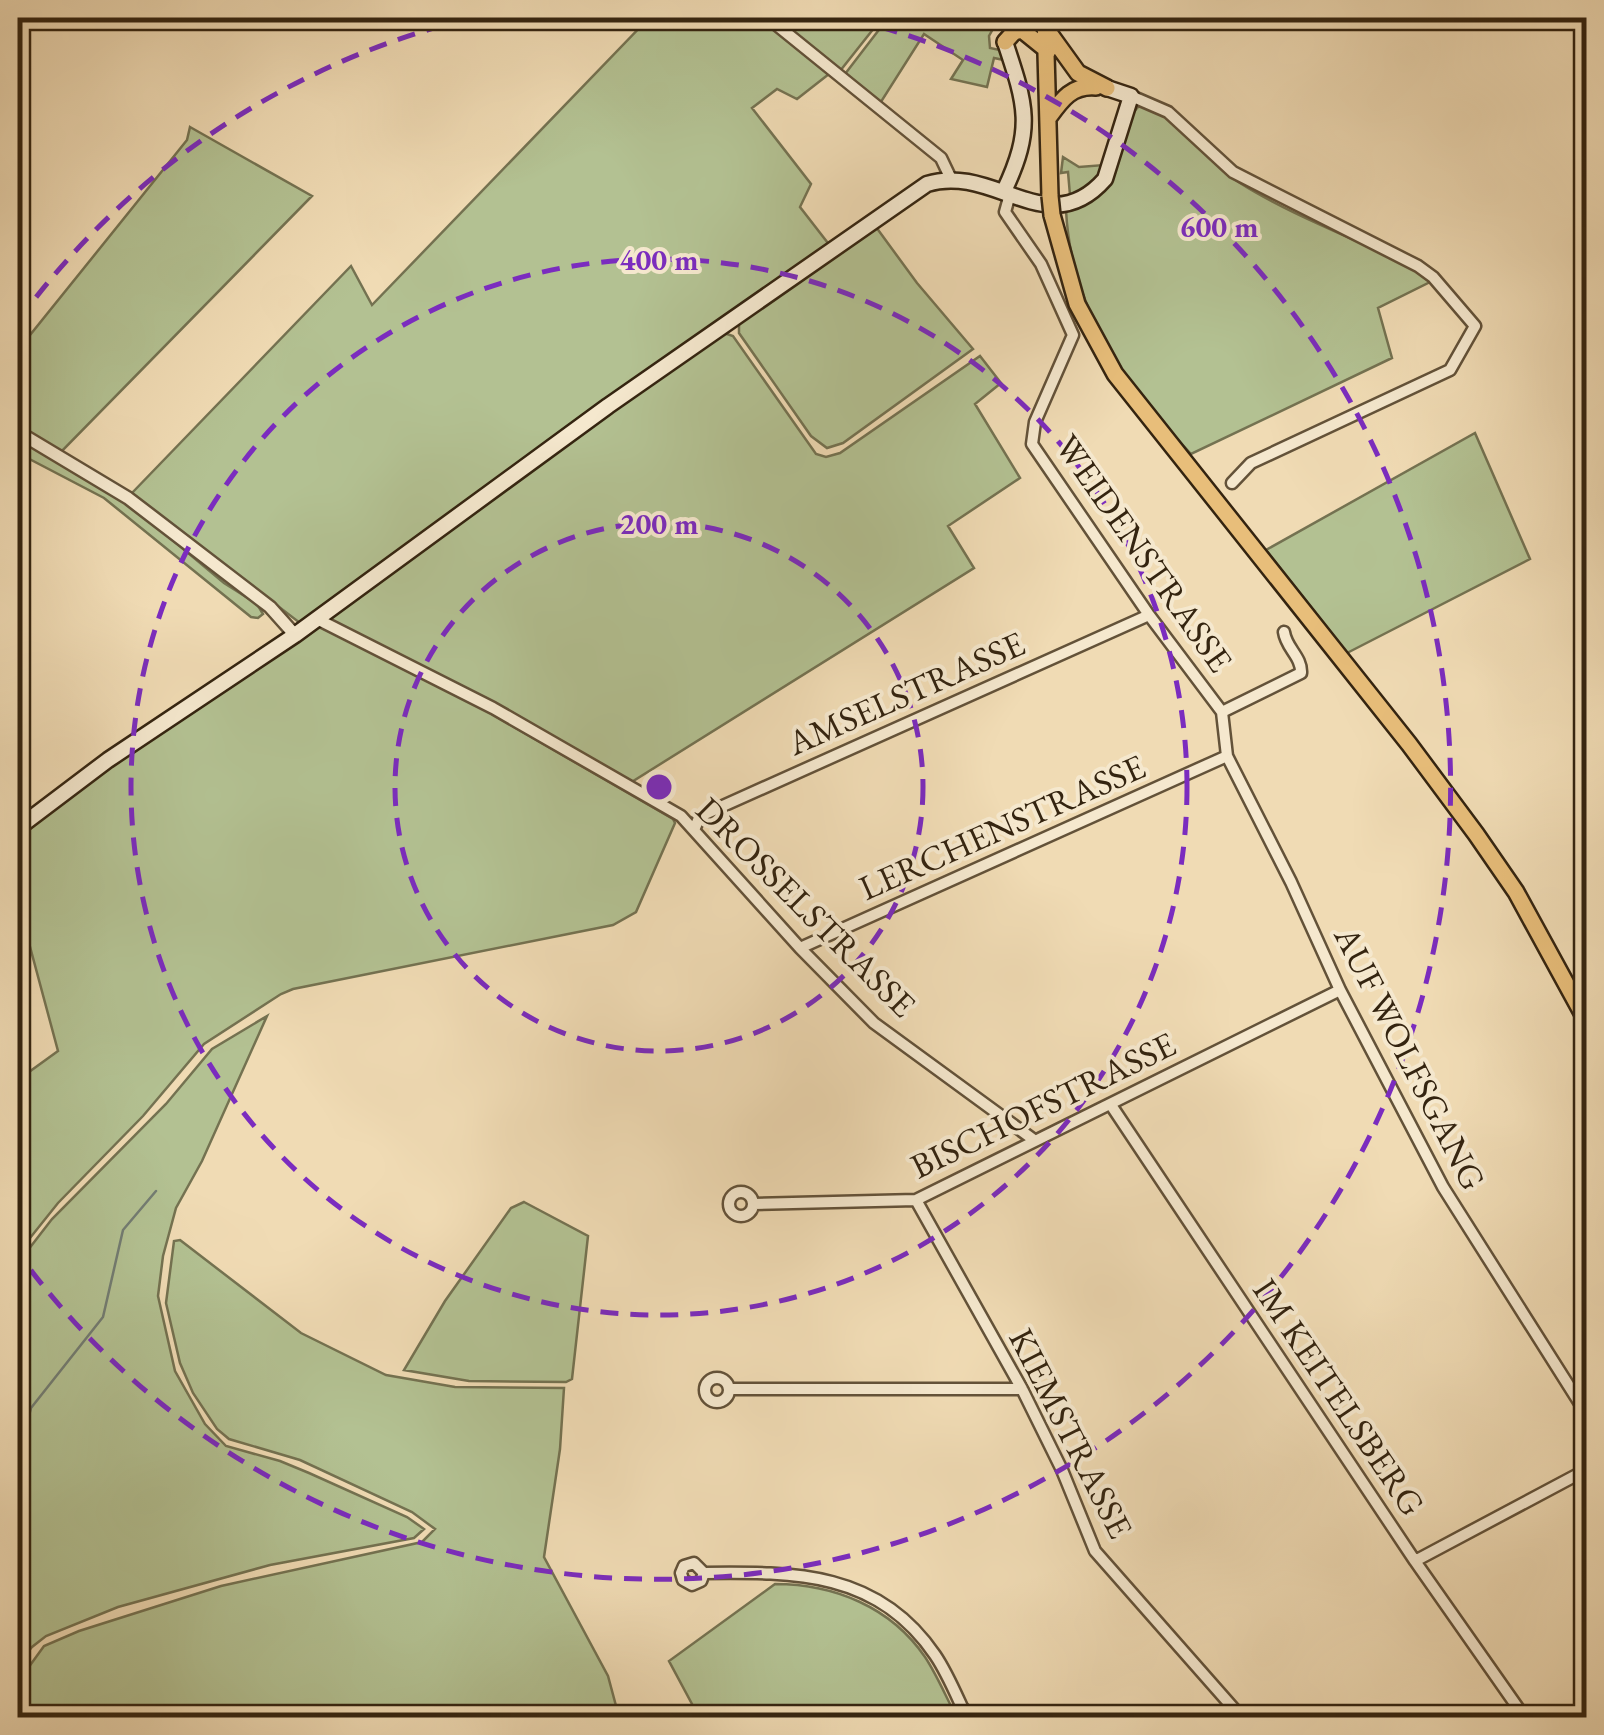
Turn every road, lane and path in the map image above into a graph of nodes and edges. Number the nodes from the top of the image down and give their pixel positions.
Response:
1 (768, 18) edge
2 (1016, 18) edge
3 (1045, 24) edge
4 (1005, 42) junction
5 (1048, 51) junction
6 (1107, 88) junction
7 (1131, 96) junction
8 (1048, 117) junction
9 (952, 179) junction
10 (1007, 193) junction
11 (18, 432) edge
12 (1232, 483) dead end
13 (1149, 614) junction
14 (316, 619) junction
15 (1284, 632) dead end
16 (295, 635) junction
17 (1222, 712) junction
18 (1227, 756) junction
19 (18, 828) edge
20 (694, 830) junction
21 (800, 948) junction
22 (1340, 990) junction
23 (1586, 1020) edge
24 (1110, 1104) junction
25 (1034, 1140) junction
26 (916, 1200) junction
27 (754, 1204) dead end
28 (729, 1389) dead end
29 (1022, 1389) junction
30 (1586, 1413) edge
31 (1586, 1470) edge
32 (1415, 1561) junction
33 (704, 1573) dead end
34 (965, 1713) edge
35 (944, 1718) edge
36 (1242, 1718) edge
37 (1525, 1718) edge

1 - 9 street
2 - 4 highway
3 - 5 highway
3 - 6 highway
4 - 5 highway
4 - 10 main road
5 - 8 highway
6 - 7 main road
6 - 8 highway
7 - 10 main road
7 - 12 street
8 - 23 highway, bridge
9 - 10 main road
9 - 14 main road
10 - 13 street, WEIDENSTRASSE
11 - 16 street
13 - 17 street, WEIDENSTRASSE
13 - 20 street, AMSELSTRASSE
14 - 16 main road
14 - 20 street, DROSSELSTRASSE
15 - 17 street, WEIDENSTRASSE
16 - 19 main road
17 - 18 street, AUF WOLFSGANG
18 - 21 street, LERCHENSTRASSE
18 - 22 street, AUF WOLFSGANG
20 - 21 street, DROSSELSTRASSE
21 - 25 street, DROSSELSTRASSE
22 - 24 street, BISCHOFSTRASSE
22 - 30 street, AUF WOLFSGANG
24 - 25 street, BISCHOFSTRASSE
24 - 32 street, IM KEITELSBERG
25 - 26 street, BISCHOFSTRASSE
26 - 27 street, BISCHOFSTRASSE
26 - 29 street, KIEMSTRASSE
28 - 29 street
29 - 36 street, KIEMSTRASSE
31 - 32 street
32 - 37 street, IM KEITELSBERG
33 - 34 street
34 - 35 street

